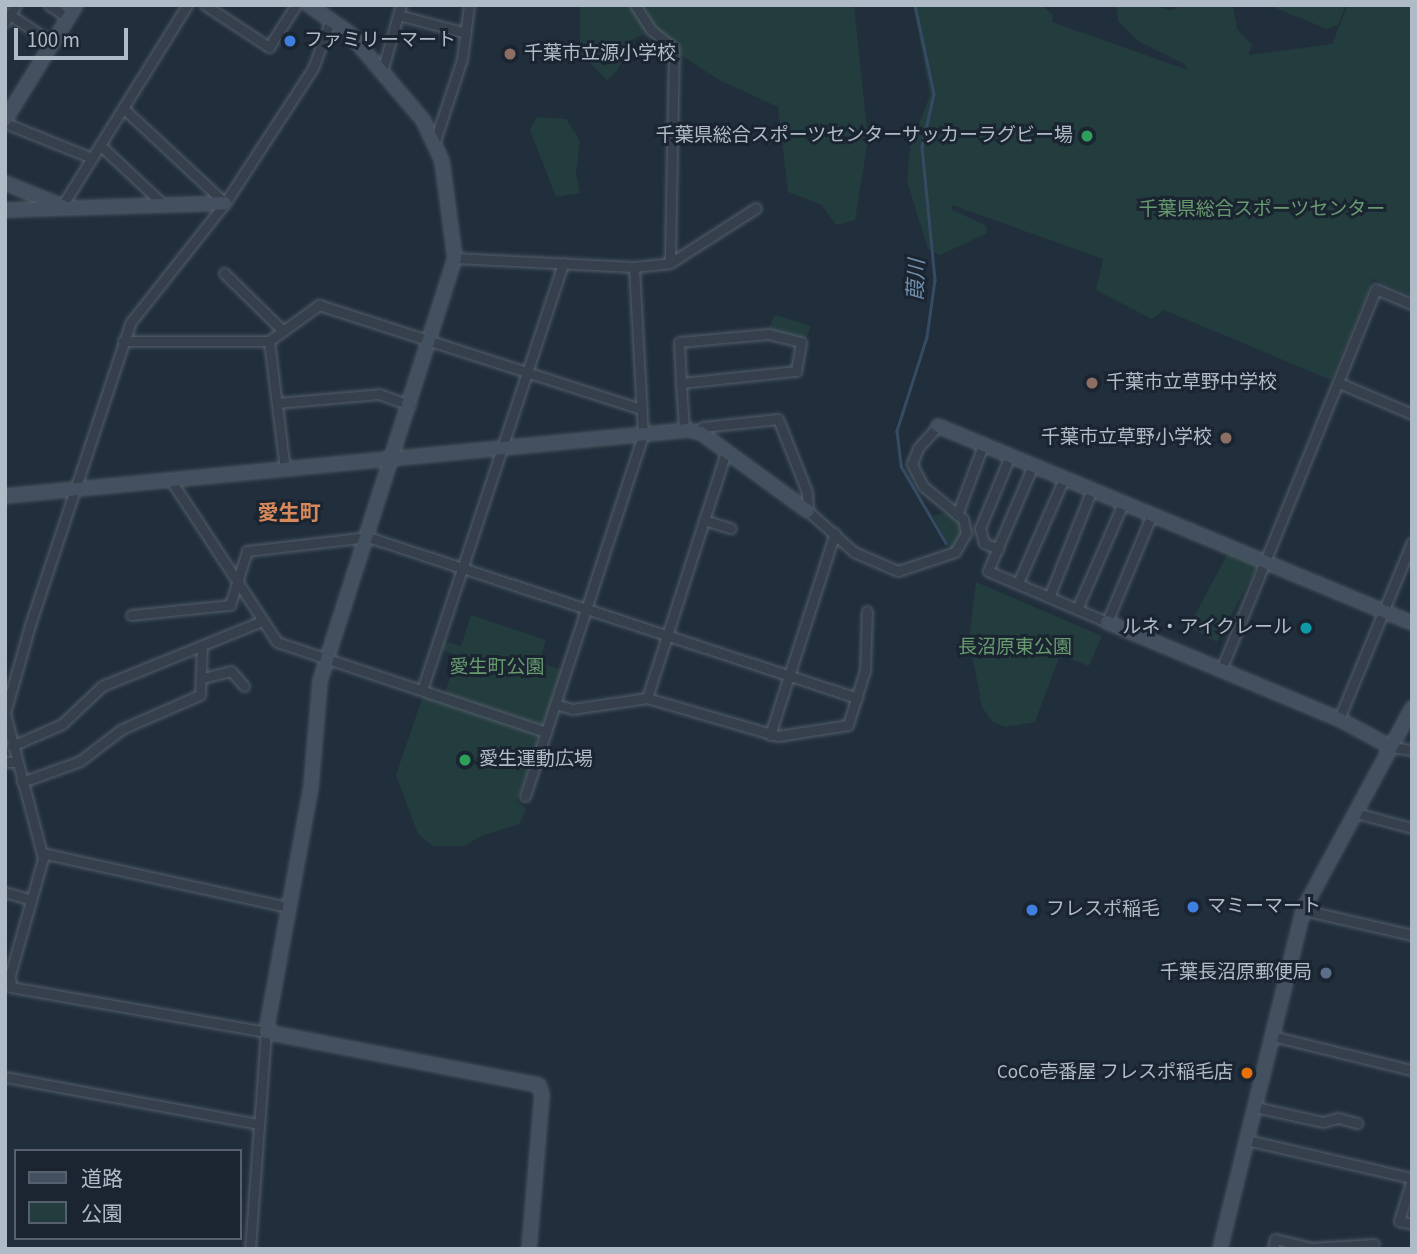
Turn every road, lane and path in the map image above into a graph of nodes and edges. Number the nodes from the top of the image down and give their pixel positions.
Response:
1 (16, 5) edge
2 (49, 5) edge
3 (76, 5) edge
4 (187, 5) edge
5 (205, 5) edge
6 (296, 5) edge
7 (309, 5) edge
8 (335, 5) edge
9 (470, 5) edge
10 (635, 5) edge
11 (400, 10) edge
12 (68, 18) junction
13 (7, 19) edge
14 (331, 19) junction
15 (466, 33) junction
16 (53, 43) junction
17 (383, 68) junction
18 (123, 108) junction
19 (5, 121) edge
20 (435, 141) junction
21 (100, 145) junction
22 (92, 158) junction
23 (5, 183) edge
24 (225, 203) junction
25 (164, 205) junction
26 (66, 207) junction
27 (756, 208) dead end
28 (5, 210) edge
29 (456, 258) junction
30 (563, 262) junction
31 (670, 263) junction
32 (634, 267) junction
33 (224, 273) dead end
34 (1412, 304) edge
35 (281, 329) junction
36 (431, 340) junction
37 (123, 341) junction
38 (269, 341) junction
39 (526, 371) junction
40 (681, 383) junction
41 (1339, 383) junction
42 (276, 403) junction
43 (410, 405) junction
44 (641, 409) junction
45 (1412, 414) edge
46 (938, 426) joint
47 (690, 431) junction
48 (643, 434) junction
49 (983, 445) junction
50 (501, 447) junction
51 (726, 453) junction
52 (1010, 456) junction
53 (392, 458) junction
54 (1033, 465) junction
55 (285, 469) junction
56 (1064, 478) junction
57 (170, 480) junction
58 (76, 489) junction
59 (1092, 489) junction
60 (5, 496) edge
61 (1123, 503) junction
62 (808, 511) junction
63 (1152, 514) junction
64 (957, 515) junction
65 (704, 520) junction
66 (731, 528) dead end
67 (835, 533) junction
68 (368, 537) junction
69 (1412, 542) edge
70 (998, 549) junction
71 (1265, 561) junction
72 (463, 568) junction
73 (237, 582) junction
74 (1018, 583) junction
75 (1049, 597) junction
76 (587, 608) junction
77 (1077, 609) junction
78 (867, 611) dead end
79 (1382, 611) junction
80 (131, 615) dead end
81 (262, 621) junction
82 (1107, 622) junction
83 (1412, 623) edge
84 (667, 635) junction
85 (202, 647) junction
86 (327, 658) junction
87 (1220, 670) junction
88 (789, 675) junction
89 (203, 678) junction
90 (244, 686) dead end
91 (422, 690) junction
92 (648, 698) junction
93 (857, 698) junction
94 (555, 704) junction
95 (1412, 708) edge
96 (1339, 719) junction
97 (546, 732) junction
98 (770, 735) junction
99 (12, 746) junction
100 (1391, 747) junction
101 (1412, 750) edge
102 (5, 762) edge
103 (17, 762) junction
104 (22, 782) junction
105 (525, 796) dead end
106 (1356, 813) junction
107 (1412, 828) edge
108 (42, 853) junction
109 (5, 892) edge
110 (31, 900) junction
111 (288, 907) junction
112 (1303, 910) junction
113 (1412, 935) edge
114 (266, 1032) junction
115 (1272, 1036) junction
116 (1412, 1070) edge
117 (5, 1077) edge
118 (1255, 1107) junction
119 (1357, 1123) dead end
120 (259, 1125) junction
121 (1247, 1140) junction
122 (1412, 1179) edge
123 (1412, 1224) edge
124 (1374, 1244) dead end
125 (250, 1249) edge
126 (529, 1249) edge
127 (1220, 1249) edge
128 (1273, 1249) edge
129 (1310, 1249) edge

1 - 13 street
2 - 12 street
3 - 12 street
4 - 18 street
5 - 6 street
7 - 14 street
8 - 14 street
9 - 15 street
10 - 31 street
11 - 15 street
11 - 17 street
12 - 16 street
13 - 16 street
14 - 17 street
14 - 24 street
15 - 20 street
16 - 19 street
17 - 20 street
18 - 21 street
18 - 24 street
19 - 22 street
20 - 29 street
21 - 22 street
21 - 25 street
22 - 26 street
23 - 26 street
24 - 25 street
24 - 37 street
25 - 26 street
26 - 28 street
27 - 31 street
29 - 30 street
29 - 36 street
30 - 32 street
30 - 39 street
31 - 32 street
32 - 44 street
33 - 35 street
34 - 41 street
35 - 36 street
35 - 38 street
36 - 39 street
36 - 43 street
37 - 38 street
37 - 58 street
38 - 42 street
39 - 44 street
39 - 50 street
40 - 40 street
40 - 47 street
41 - 45 street
41 - 71 street
42 - 43 street
42 - 55 street
43 - 53 street
44 - 48 street
46 - 49 street
46 - 64 street
47 - 48 street
47 - 51 street
47 - 62 street
48 - 50 street
48 - 76 street
49 - 52 street
49 - 64 street
50 - 53 street
50 - 72 street
51 - 62 street
51 - 65 street
52 - 54 street
52 - 70 street
53 - 55 street
53 - 68 street
54 - 56 street
54 - 70 street
55 - 57 street
56 - 59 street
56 - 74 street
57 - 58 street
57 - 73 street
58 - 60 street
58 - 99 street
59 - 61 street
59 - 75 street
61 - 63 street
61 - 77 street
62 - 67 street
63 - 71 street
63 - 82 street
64 - 67 street
65 - 66 street
65 - 84 street
67 - 88 street
68 - 72 street
68 - 73 street
68 - 86 street
69 - 79 street
70 - 74 street
71 - 79 street
71 - 87 street
72 - 76 street
72 - 91 street
73 - 80 street
73 - 81 street
74 - 75 street
75 - 77 street
76 - 84 street
76 - 94 street
77 - 82 street
78 - 93 street
79 - 83 street
79 - 96 street
81 - 85 street
81 - 86 street
82 - 87 street
84 - 88 street
84 - 92 street
85 - 89 street
85 - 99 street
86 - 91 street
86 - 111 street
87 - 96 street
88 - 93 street
88 - 98 street
89 - 90 street
89 - 104 street
91 - 97 street
92 - 94 street
92 - 98 street
93 - 98 street
94 - 97 street
95 - 100 street
96 - 100 street
97 - 105 street
99 - 103 street
100 - 101 street
100 - 106 street
102 - 103 street
103 - 104 street
104 - 108 street
106 - 107 street
106 - 112 street
108 - 110 street
108 - 111 street
109 - 110 street
110 - 114 street
111 - 114 street
112 - 113 street
112 - 115 street
114 - 120 street
114 - 126 street
115 - 116 street
115 - 118 street
117 - 120 street
118 - 119 street
118 - 121 street
120 - 125 street
121 - 122 street
121 - 127 street
122 - 123 street
124 - 129 street
128 - 129 street

